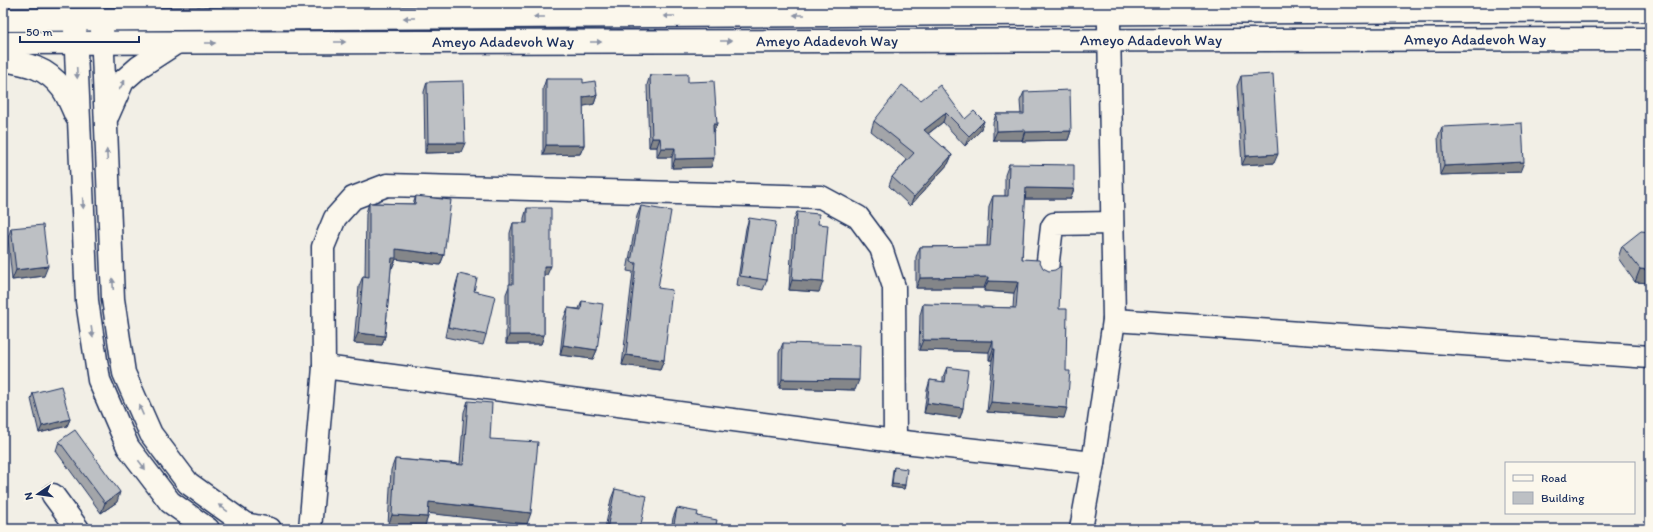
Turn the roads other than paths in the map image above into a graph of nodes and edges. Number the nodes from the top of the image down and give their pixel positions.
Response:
1 (1352, 3) edge
2 (1421, 7) edge
3 (1444, 7) edge
4 (1506, 7) edge
5 (569, 10) edge
6 (1650, 10) edge
7 (1330, 12) junction
8 (1108, 13) junction
9 (3, 20) edge
10 (75, 20) junction
11 (101, 20) junction
12 (1444, 39) junction
13 (1650, 39) edge
14 (1109, 40) junction
15 (1421, 40) junction
16 (568, 42) junction
17 (3, 43) edge
18 (76, 43) junction
19 (102, 43) junction
20 (176, 43) junction
21 (3, 60) edge
22 (105, 120) junction
23 (79, 121) junction
24 (1112, 223) junction
25 (1047, 269) edge
26 (1114, 320) junction
27 (1650, 357) edge
28 (324, 368) junction
29 (895, 441) junction
30 (1093, 462) junction
31 (52, 495) dead end
32 (78, 529) edge
33 (208, 529) edge
34 (270, 529) edge
35 (310, 529) edge
36 (1081, 529) edge

1 - 7 street
2 - 3 street, Ameyo Adadevoh Way
2 - 7 street, Ameyo Adadevoh Way
2 - 15 street
3 - 4 street, Ameyo Adadevoh Way
3 - 12 street
4 - 6 street, Ameyo Adadevoh Way
8 -> 5 street, Ameyo Adadevoh Way
5 -> 11 street, Ameyo Adadevoh Way
5 - 16 street
7 - 8 street, Ameyo Adadevoh Way
8 - 14 street
9 - 10 street, Ameyo Adadevoh Way
10 - 11 street, Ameyo Adadevoh Way
10 - 18 street
11 - 19 street
12 - 13 street, Ameyo Adadevoh Way
12 - 15 street, Ameyo Adadevoh Way
14 - 15 street, Ameyo Adadevoh Way
16 -> 14 street, Ameyo Adadevoh Way
14 - 24 street
20 -> 16 street, Ameyo Adadevoh Way
17 - 18 street, Ameyo Adadevoh Way
18 - 19 street, Ameyo Adadevoh Way
18 -> 23 street
19 - 20 street, Ameyo Adadevoh Way
19 - 22 street
22 -> 20 street
21 - 23 street
34 -> 22 street
23 -> 33 street
24 - 25 street
24 - 26 street
26 - 27 street
26 - 30 street
28 - 29 street
28 - 29 street
28 - 35 street
29 - 30 street
30 - 36 street
31 - 32 street

